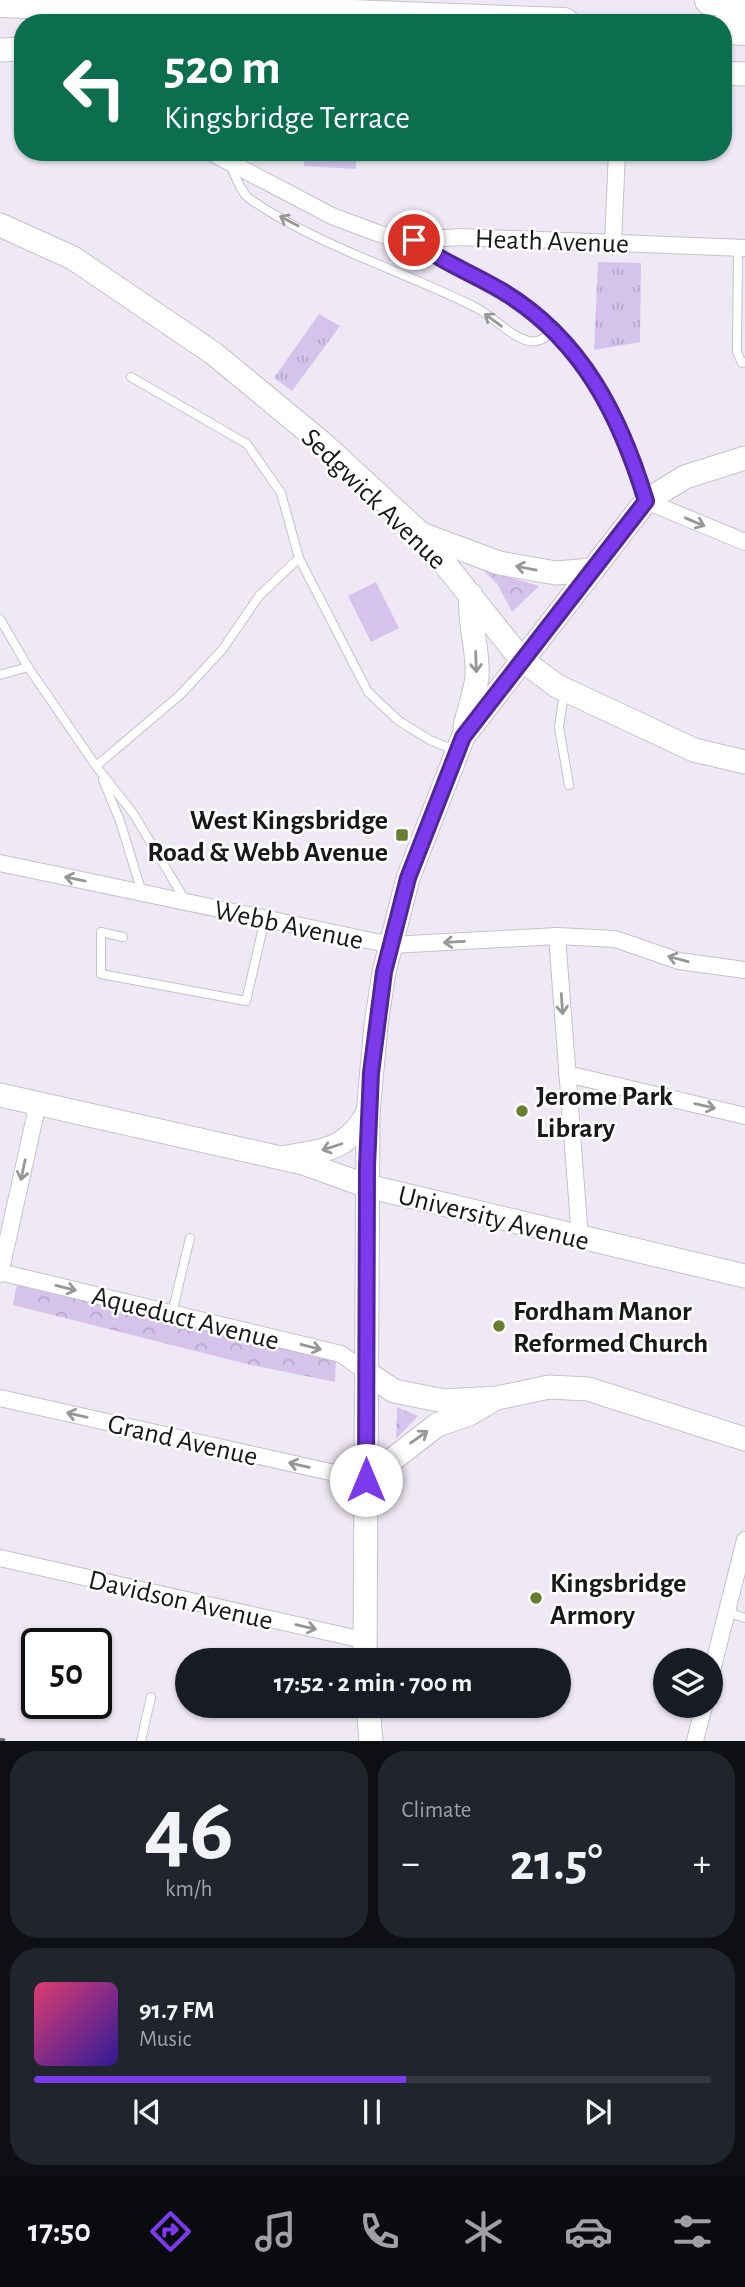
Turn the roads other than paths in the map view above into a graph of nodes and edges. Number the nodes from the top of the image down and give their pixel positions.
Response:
1 (710, 0) edge
2 (745, 1) edge
3 (0, 2) edge
4 (322, 14) edge
5 (226, 161) edge
6 (617, 161) edge
7 (229, 163) junction
8 (0, 225) edge
9 (414, 240) junction
10 (613, 243) junction
11 (742, 248) edge
12 (553, 332) junction
13 (745, 362) edge
14 (131, 377) dead end
15 (745, 458) edge
16 (646, 501) junction
17 (421, 534) junction
18 (745, 542) edge
19 (299, 558) junction
20 (593, 570) junction
21 (471, 595) junction
22 (0, 619) edge
23 (522, 660) junction
24 (28, 667) junction
25 (0, 675) edge
26 (564, 690) junction
27 (460, 744) junction
28 (745, 762) edge
29 (96, 766) junction
30 (569, 785) dead end
31 (133, 813) junction
32 (120, 821) junction
33 (0, 863) edge
34 (142, 893) junction
35 (186, 902) junction
36 (265, 919) junction
37 (557, 936) junction
38 (123, 937) dead end
39 (391, 945) junction
40 (745, 970) edge
41 (567, 1074) junction
42 (0, 1095) edge
43 (38, 1103) junction
44 (368, 1113) junction
45 (745, 1116) edge
46 (281, 1158) junction
47 (367, 1185) junction
48 (190, 1238) dead end
49 (580, 1238) junction
50 (0, 1273) edge
51 (745, 1276) edge
52 (172, 1313) junction
53 (367, 1373) junction
54 (0, 1398) edge
55 (497, 1398) junction
56 (745, 1439) edge
57 (366, 1480) junction
58 (745, 1540) edge
59 (0, 1558) edge
60 (727, 1612) junction
61 (745, 1618) edge
62 (356, 1648) edge
63 (364, 1648) edge
64 (718, 1648) edge
65 (151, 1697) dead end
66 (369, 1718) edge
67 (701, 1718) edge
68 (141, 1741) edge
69 (371, 1741) edge
70 (695, 1741) edge

1 - 2 highway
3 - 4 highway
5 - 7 street, Heath Avenue
6 - 10 street
7 - 9 street, Heath Avenue
12 -> 7 lane
8 - 17 street, Sedgwick Avenue
9 - 10 street, Heath Avenue
9 - 12 street
10 - 11 street, Heath Avenue
11 - 13 lane
12 - 16 street
14 - 19 lane
15 - 16 street
16 -> 18 street
16 - 20 street
20 -> 17 street
17 - 21 street, Sedgwick Avenue
19 - 27 lane
19 - 29 lane
20 - 23 street
21 - 23 street, Sedgwick Avenue
21 -> 27 street
22 - 24 lane
23 - 26 street, Sedgwick Avenue
23 - 27 street
24 - 25 lane
24 - 29 lane
26 - 28 street, Sedgwick Avenue
26 - 30 lane
27 - 39 street
29 - 31 lane
29 - 32 lane
31 - 32 lane
31 - 35 lane
32 - 34 lane
34 -> 33 street, Webb Avenue
34 - 35 street, Webb Avenue
35 - 36 street, Webb Avenue
36 - 38 lane
36 - 39 street, Webb Avenue
37 -> 39 street, Webb Avenue
40 -> 37 street, Webb Avenue
37 -> 41 street
39 - 44 street
41 -> 45 street
41 - 49 street
42 - 43 street, University Avenue
43 - 46 street, University Avenue
43 -> 50 street
44 -> 46 street
44 - 47 street
46 - 47 street, University Avenue
47 - 49 street, University Avenue
47 - 53 street
48 - 52 lane
49 - 51 street, University Avenue
50 -> 52 street, Aqueduct Avenue
52 -> 53 street, Aqueduct Avenue
53 - 55 street
53 - 57 street
57 -> 54 street, Grand Avenue
55 - 56 street
57 -> 55 street
57 - 63 street
58 - 60 street
59 -> 62 street, Davidson Avenue
60 - 61 lane
60 - 64 street
65 - 68 lane
66 - 69 street
67 - 70 street

